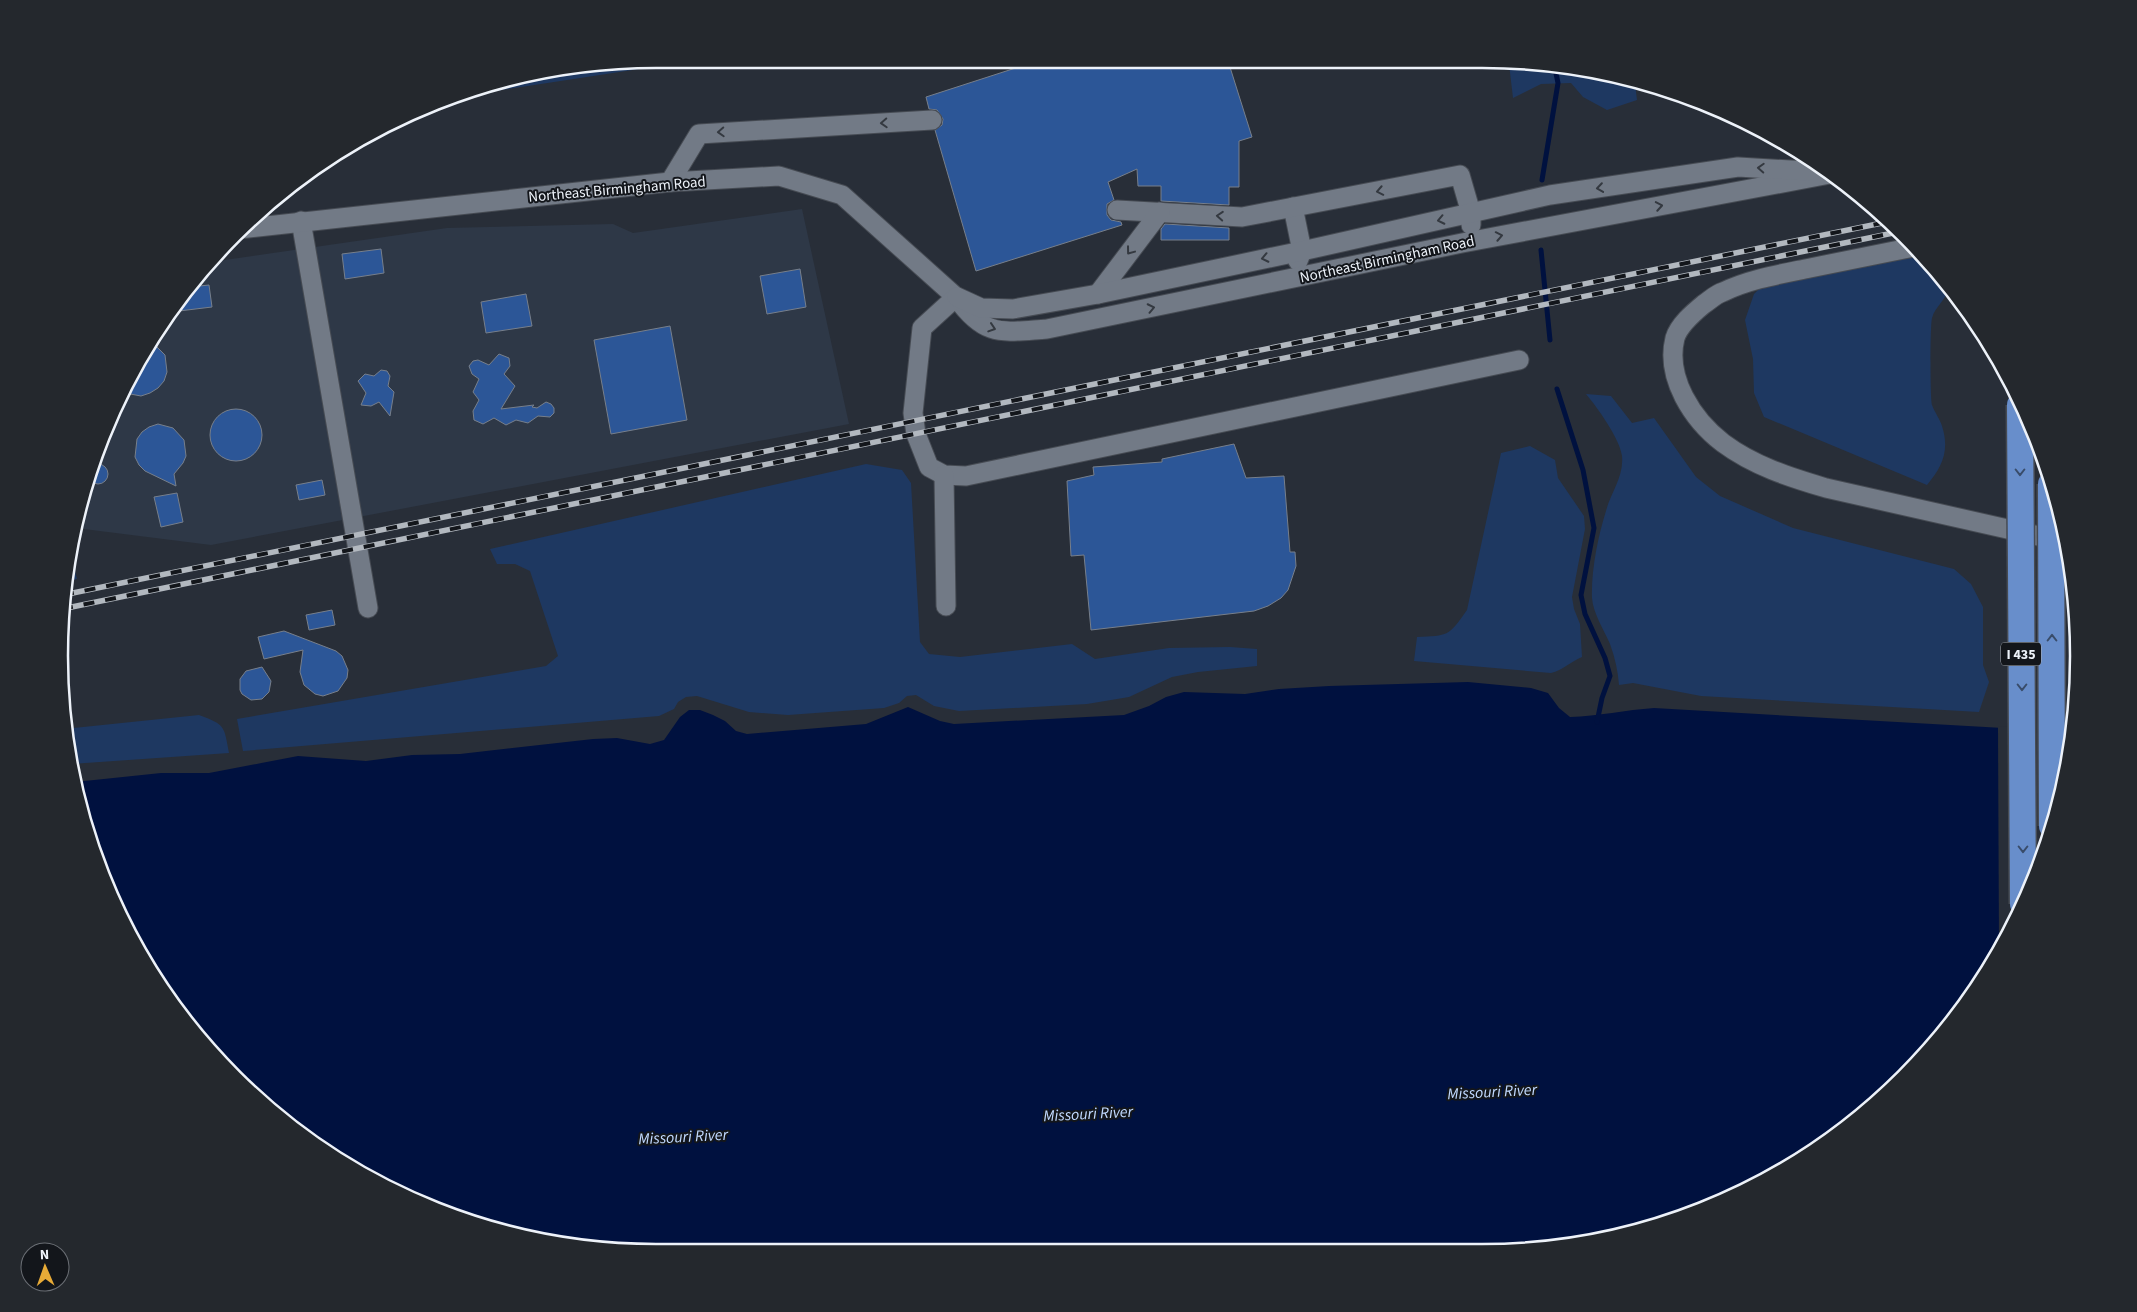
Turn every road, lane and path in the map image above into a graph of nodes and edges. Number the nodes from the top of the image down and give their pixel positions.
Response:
1 (932, 120) dead end
2 (1814, 171) edge
3 (1820, 176) edge
4 (670, 182) junction
5 (1292, 208) junction
6 (1117, 210) dead end
7 (1160, 212) junction
8 (1471, 214) junction
9 (301, 221) junction
10 (254, 227) edge
11 (1462, 243) junction
12 (1905, 249) edge
13 (1302, 251) junction
14 (1285, 280) junction
15 (1098, 294) junction
16 (956, 297) junction
17 (1519, 360) dead end
18 (2020, 420) edge
19 (944, 475) junction
20 (2051, 513) edge
21 (2058, 540) edge
22 (946, 606) dead end
23 (368, 608) dead end
24 (2052, 796) edge
25 (2023, 886) edge

1 -> 4 street
2 -> 8 street, Northeast Birmingham Road
11 -> 3 street, Northeast Birmingham Road
4 - 9 street, Northeast Birmingham Road
4 - 16 street, Northeast Birmingham Road
5 -> 7 street
8 -> 5 street
5 - 13 street
6 - 7 street
7 -> 15 street
8 - 11 street
8 -> 13 street, Northeast Birmingham Road
9 - 10 street, Northeast Birmingham Road
9 - 23 street
11 - 14 street, Northeast Birmingham Road
12 - 21 street
13 - 14 street
13 -> 15 street, Northeast Birmingham Road
16 -> 14 street, Northeast Birmingham Road
15 - 16 street, Northeast Birmingham Road
16 - 19 street
17 - 19 street
18 -> 25 highway, I 435, bridge
19 - 22 street
24 -> 20 highway, I 435, bridge

